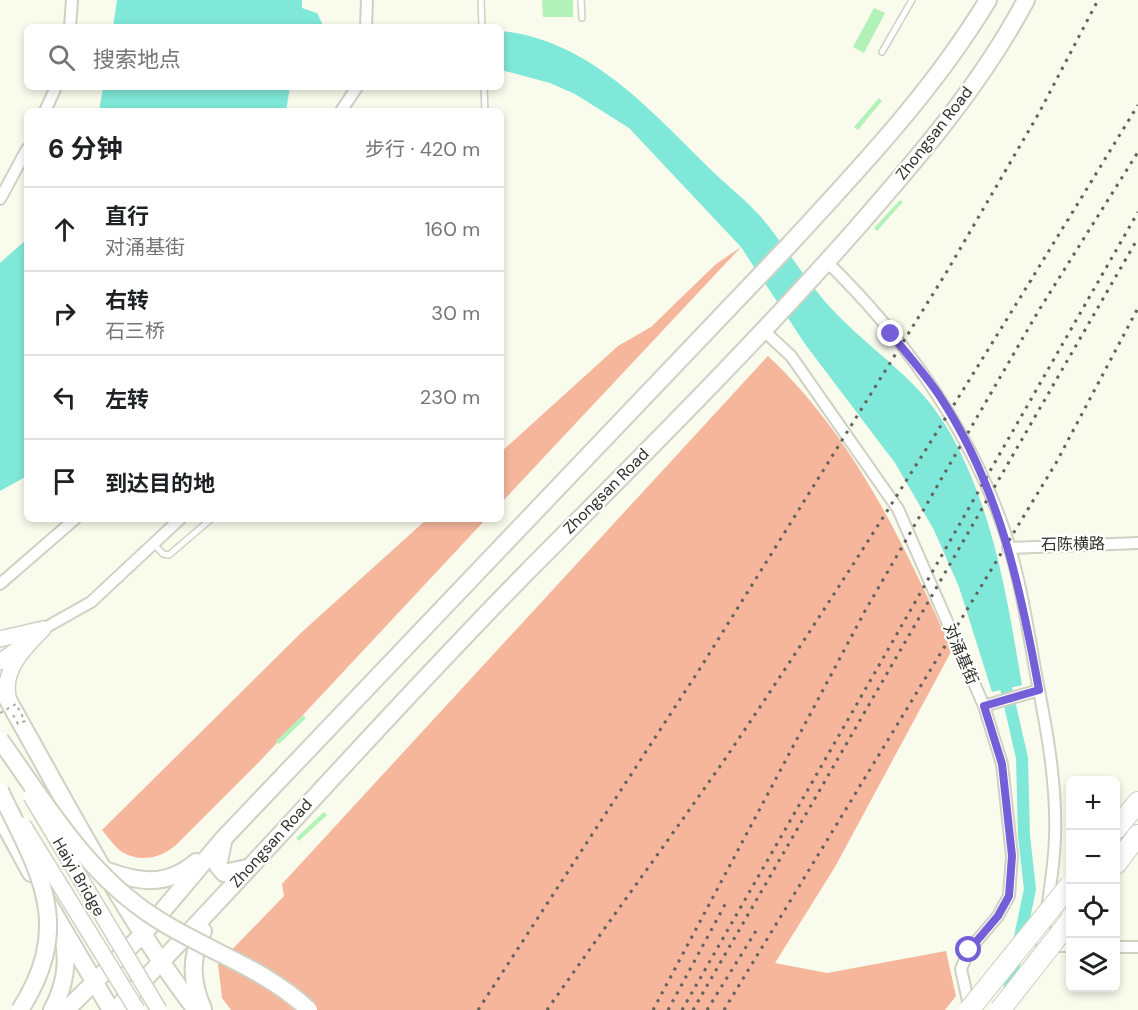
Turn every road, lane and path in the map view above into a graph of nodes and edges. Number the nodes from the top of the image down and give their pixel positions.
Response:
1 (72, 0) edge
2 (367, 0) edge
3 (482, 0) edge
4 (581, 0) edge
5 (912, 0) edge
6 (1026, 0) edge
7 (986, 1) edge
8 (582, 18) dead end
9 (70, 24) edge
10 (366, 24) edge
11 (482, 24) edge
12 (882, 52) dead end
13 (55, 90) edge
14 (355, 90) edge
15 (484, 90) edge
16 (46, 108) edge
17 (342, 108) edge
18 (485, 108) edge
19 (24, 154) edge
20 (0, 199) edge
21 (826, 262) junction
22 (764, 331) junction
23 (72, 522) edge
24 (177, 522) edge
25 (208, 522) edge
26 (153, 543) junction
27 (1138, 543) edge
28 (1008, 548) junction
29 (0, 584) edge
30 (43, 629) junction
31 (0, 639) edge
32 (0, 662) edge
33 (0, 686) edge
34 (1039, 690) junction
35 (988, 705) junction
36 (7, 710) edge
37 (0, 742) edge
38 (0, 791) edge
39 (1138, 802) edge
40 (0, 816) edge
41 (1120, 824) edge
42 (1138, 835) edge
43 (224, 838) junction
44 (1120, 859) edge
45 (247, 868) junction
46 (102, 869) junction
47 (1066, 891) edge
48 (213, 909) junction
49 (61, 927) junction
50 (1066, 927) edge
51 (142, 934) junction
52 (1066, 946) edge
53 (1120, 947) edge
54 (1138, 947) edge
55 (161, 963) junction
56 (94, 981) junction
57 (20, 1010) edge
58 (52, 1010) edge
59 (66, 1010) edge
60 (111, 1010) edge
61 (115, 1010) edge
62 (137, 1010) edge
63 (159, 1010) edge
64 (196, 1010) edge
65 (203, 1010) edge
66 (309, 1010) edge
67 (970, 1010) edge
68 (1000, 1010) edge

1 - 9 street
2 - 10 street
3 - 11 lane
4 - 8 lane
5 - 12 lane
6 - 21 main road, Zhongsan Road
7 - 43 main road, Zhongsan Road
13 - 16 street
14 - 17 street
15 - 18 lane
19 - 20 street
21 - 22 main road, Zhongsan Road
21 - 28 street
22 - 35 street, 对涌基街
22 - 45 main road, Zhongsan Road
23 - 29 street
24 - 26 street
25 - 26 lane
26 - 30 street
27 - 28 street, 石陈横路
28 - 34 street
30 - 31 street
30 - 32 street
30 - 36 street
33 - 36 main road
34 - 35 street
34 - 52 street
35 - 67 street, 对涌基街
36 - 36 path, bridge
36 - 46 main road
37 - 63 street, Haiyi Bridge, bridge
37 - 66 main road, bridge
38 - 57 main road, bridge
38 - 62 street, Haiyi Bridge, bridge
39 - 41 highway
40 - 49 main road
42 - 44 highway
43 - 45 main road
43 - 46 main road
43 - 51 main road, Zhongsan Road
45 - 48 main road, Zhongsan Road
46 - 51 main road
47 - 67 highway, bridge
48 - 55 main road, Zhongsan Road
48 - 65 main road
49 - 56 main road
49 - 58 main road
50 - 68 highway, bridge
51 - 55 main road
51 - 56 main road, Zhongsan Road
53 - 54 street
55 - 61 main road, Zhongsan Road
55 - 64 main road
56 - 59 main road, Zhongsan Road
56 - 60 main road

